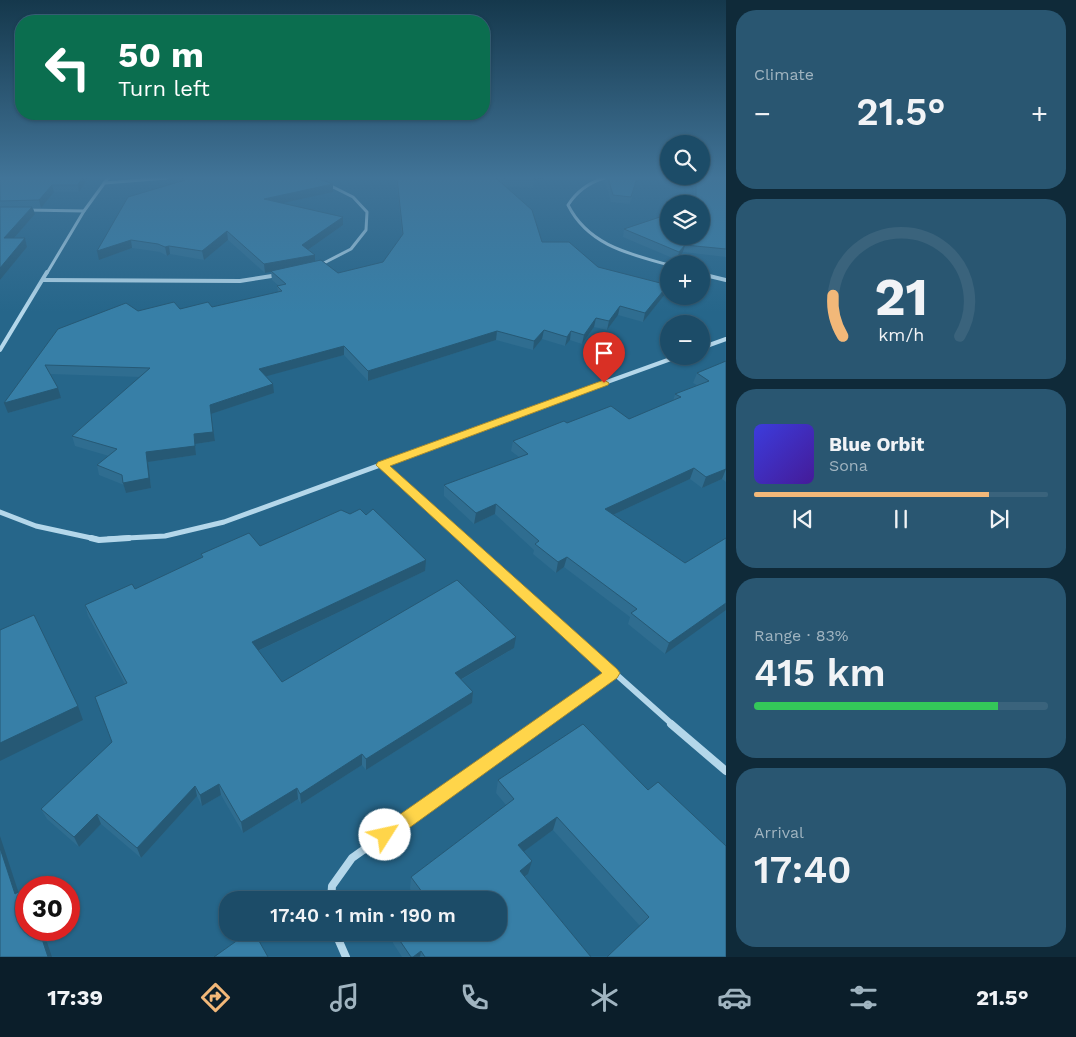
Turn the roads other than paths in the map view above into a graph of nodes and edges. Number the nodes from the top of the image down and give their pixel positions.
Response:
1 (77, 223) edge
2 (366, 223) edge
3 (578, 223) edge
4 (660, 262) edge
5 (312, 268) edge
6 (282, 275) edge
7 (710, 276) edge
8 (42, 280) junction
9 (726, 280) edge
10 (726, 339) edge
11 (710, 345) edge
12 (0, 350) edge
13 (660, 363) edge
14 (382, 465) junction
15 (0, 512) edge
16 (612, 673) junction
17 (726, 771) edge
18 (332, 891) edge
19 (339, 941) edge
20 (346, 957) edge

1 - 8 street
2 - 5 street
3 - 4 street
6 - 8 street
7 - 9 street
8 - 12 street
10 - 11 street
13 - 14 street
14 - 15 street
14 - 16 street
16 - 17 street
16 - 18 street
19 - 20 street

